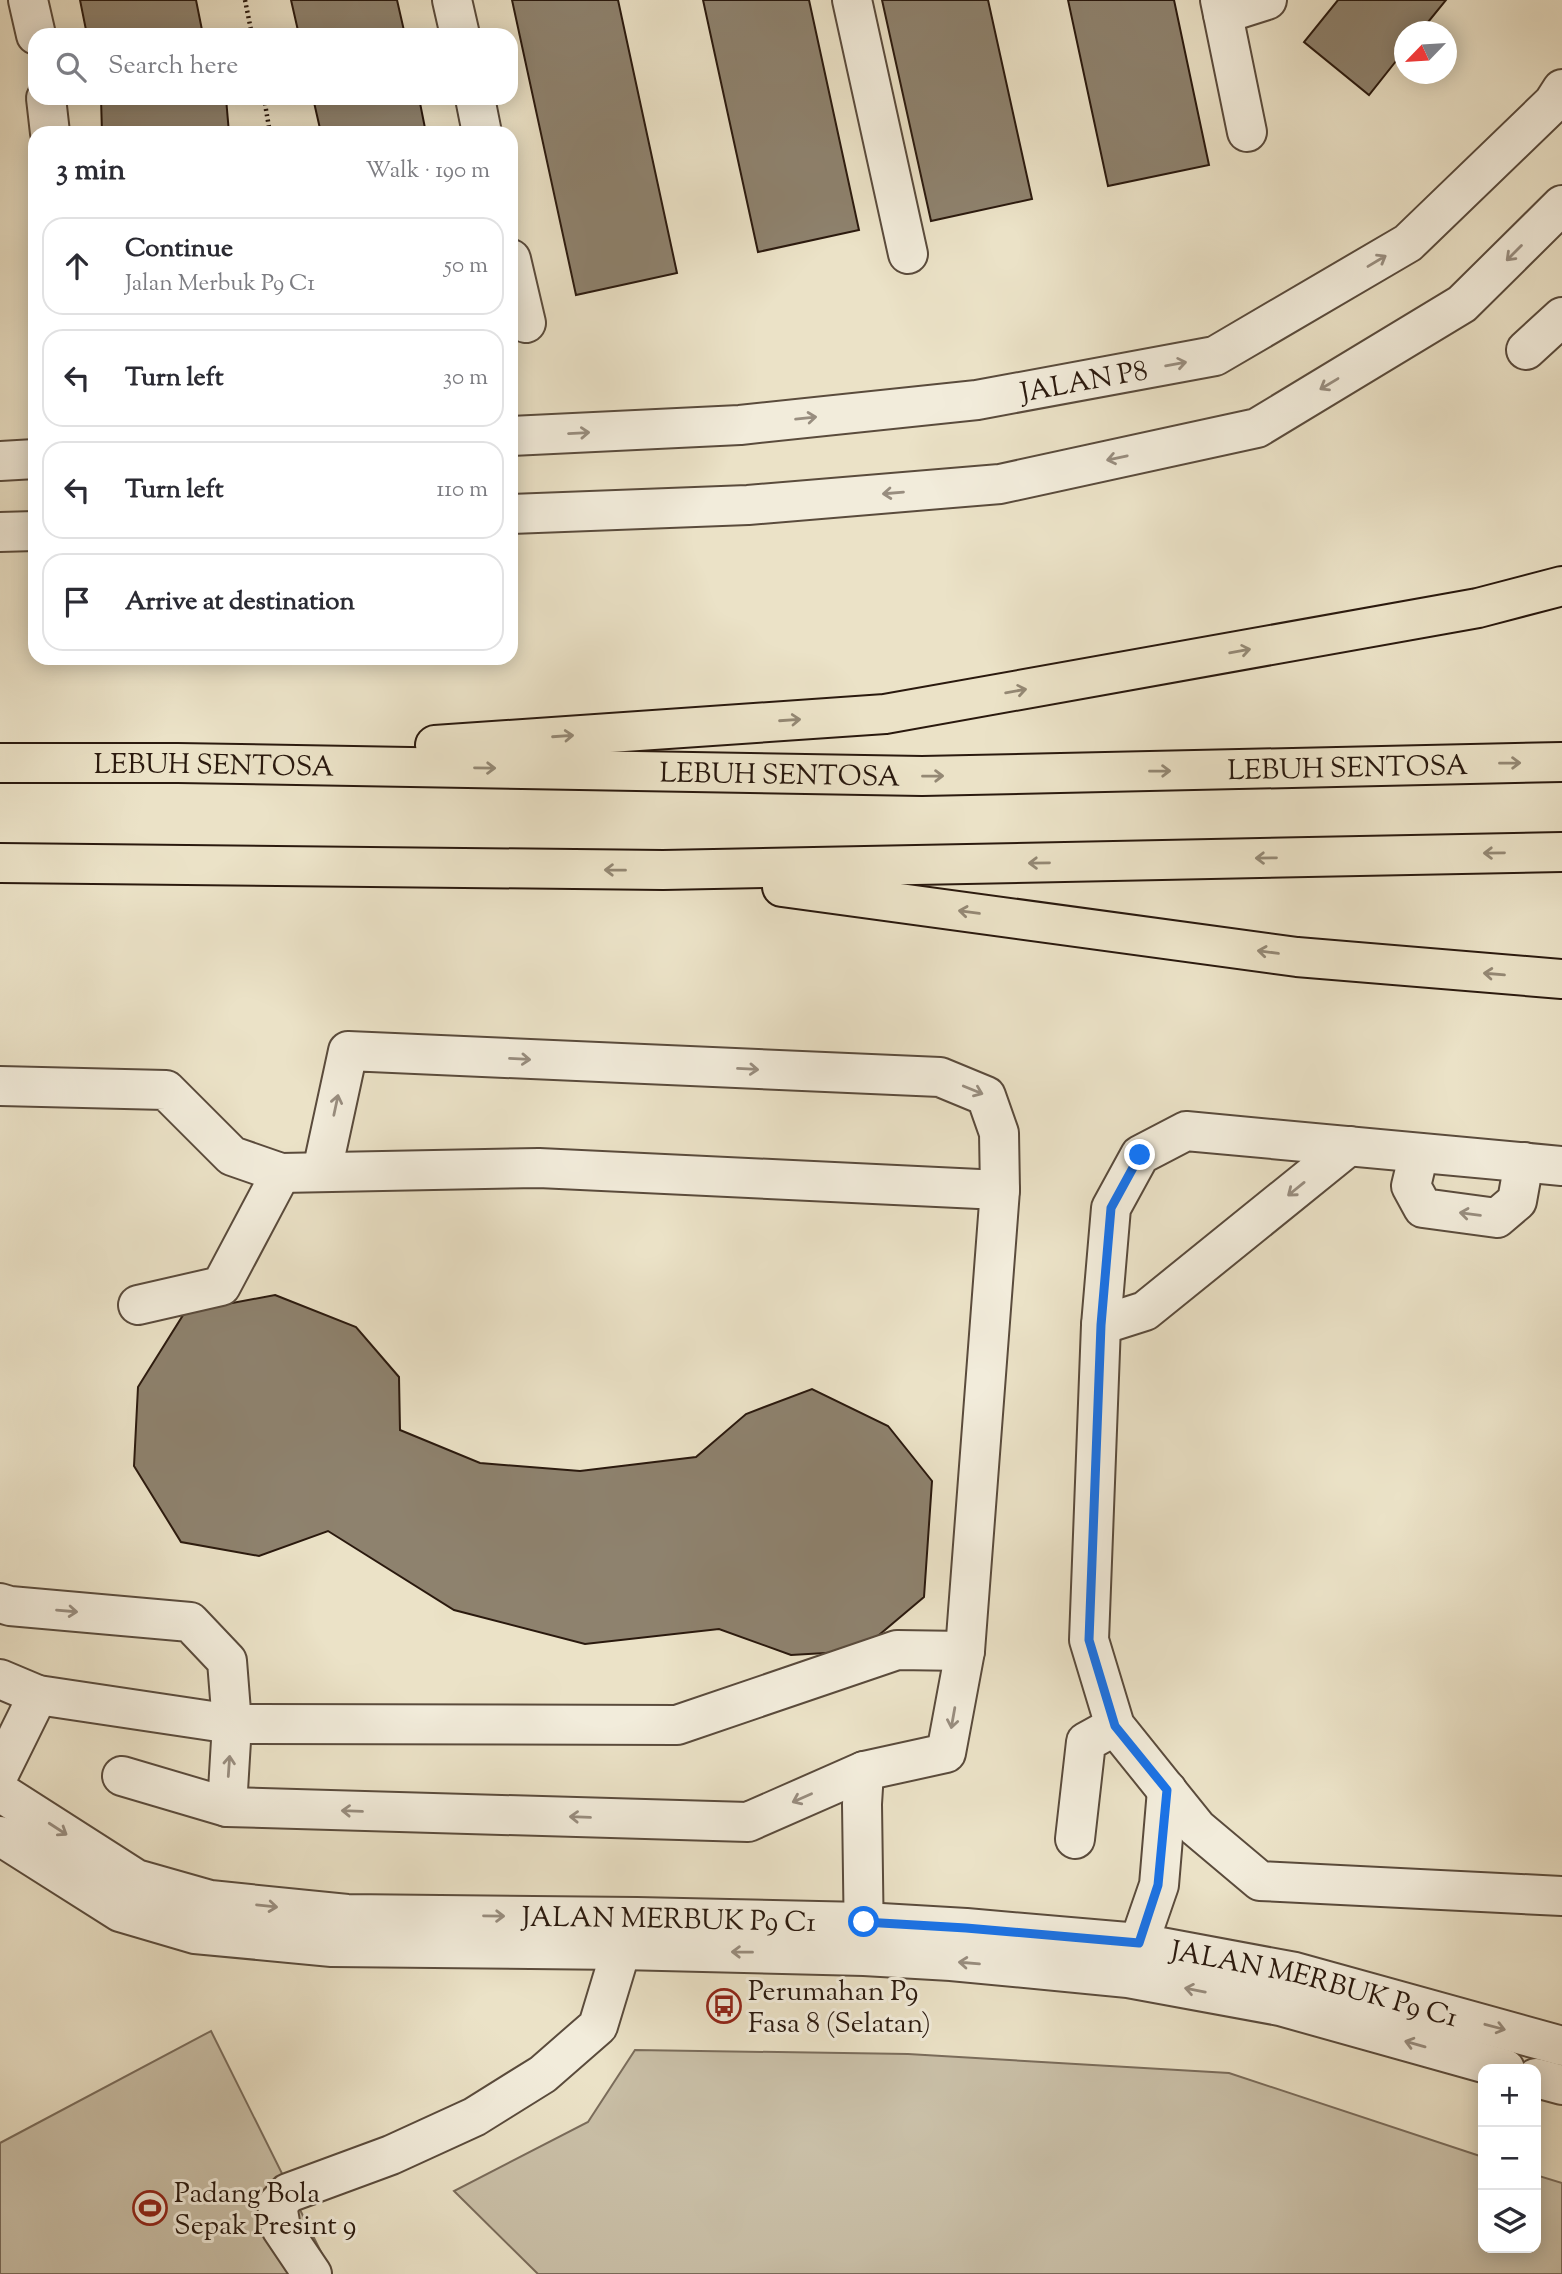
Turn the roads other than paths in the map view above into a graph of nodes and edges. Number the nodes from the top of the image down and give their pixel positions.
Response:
1 (27, 0) edge
2 (452, 0) edge
3 (852, 0) edge
4 (1267, 0) edge
5 (1221, 7) edge
6 (34, 28) edge
7 (458, 28) edge
8 (1562, 89) edge
9 (47, 105) edge
10 (476, 105) edge
11 (49, 126) edge
12 (481, 126) edge
13 (1247, 132) dead end
14 (1562, 205) edge
15 (908, 254) dead end
16 (518, 289) edge
17 (1562, 317) edge
18 (526, 323) dead end
19 (1526, 350) dead end
20 (518, 436) edge
21 (28, 459) edge
22 (0, 461) edge
23 (518, 514) edge
24 (28, 531) edge
25 (0, 532) edge
26 (1562, 586) edge
27 (1562, 762) edge
28 (0, 763) edge
29 (178, 763) junction
30 (1562, 852) edge
31 (0, 863) edge
32 (663, 870) junction
33 (1562, 979) edge
34 (0, 1086) edge
35 (1349, 1146) junction
36 (1419, 1153) junction
37 (1524, 1162) junction
38 (1562, 1166) edge
39 (322, 1171) junction
40 (281, 1172) junction
41 (1000, 1191) junction
42 (138, 1305) dead end
43 (1101, 1325) junction
44 (0, 1603) edge
45 (965, 1651) junction
46 (0, 1679) edge
47 (38, 1695) junction
48 (232, 1724) junction
49 (1115, 1726) junction
50 (864, 1770) junction
51 (0, 1772) edge
52 (122, 1776) dead end
53 (1167, 1790) junction
54 (0, 1792) edge
55 (227, 1807) junction
56 (0, 1836) edge
57 (1075, 1839) dead end
58 (1562, 1896) edge
59 (864, 1939) junction
60 (621, 1950) junction
61 (1133, 1960) junction
62 (1562, 2046) edge
63 (1487, 2064) edge
64 (1541, 2079) edge
65 (1562, 2085) edge
66 (312, 2274) edge

1 - 6 street
2 - 7 street
3 - 15 street
4 - 5 street
5 - 13 street
20 -> 8 street, JALAN P8
9 - 11 street
10 - 12 street
14 -> 23 street
16 - 18 street
17 - 19 street
21 - 22 street
24 - 25 street
29 -> 26 main road
29 -> 27 main road, LEBUH SENTOSA
28 - 29 main road, LEBUH SENTOSA
30 -> 32 main road
32 -> 31 main road
33 -> 32 main road
34 - 40 street
35 - 36 street
35 -> 43 street
35 - 43 street
36 - 37 street
37 -> 36 street
37 - 38 street
39 - 40 street
39 - 41 street
39 -> 41 street
40 - 42 street
41 - 45 street
43 - 49 street
44 -> 48 street
45 - 48 street
45 -> 50 street
46 - 47 street
47 - 48 street
47 - 51 street
55 -> 48 street
49 - 53 street
49 - 57 street
50 -> 55 street
50 - 59 street
52 - 55 street
53 - 58 street
53 - 61 street
54 -> 59 street, JALAN MERBUK P9 C1
56 - 60 street, JALAN MERBUK P9 C1
59 -> 60 street, JALAN MERBUK P9 C1
59 - 61 street, JALAN MERBUK P9 C1
60 - 66 street
61 -> 62 street, JALAN MERBUK P9 C1
63 -> 61 street, JALAN MERBUK P9 C1
64 - 65 street

